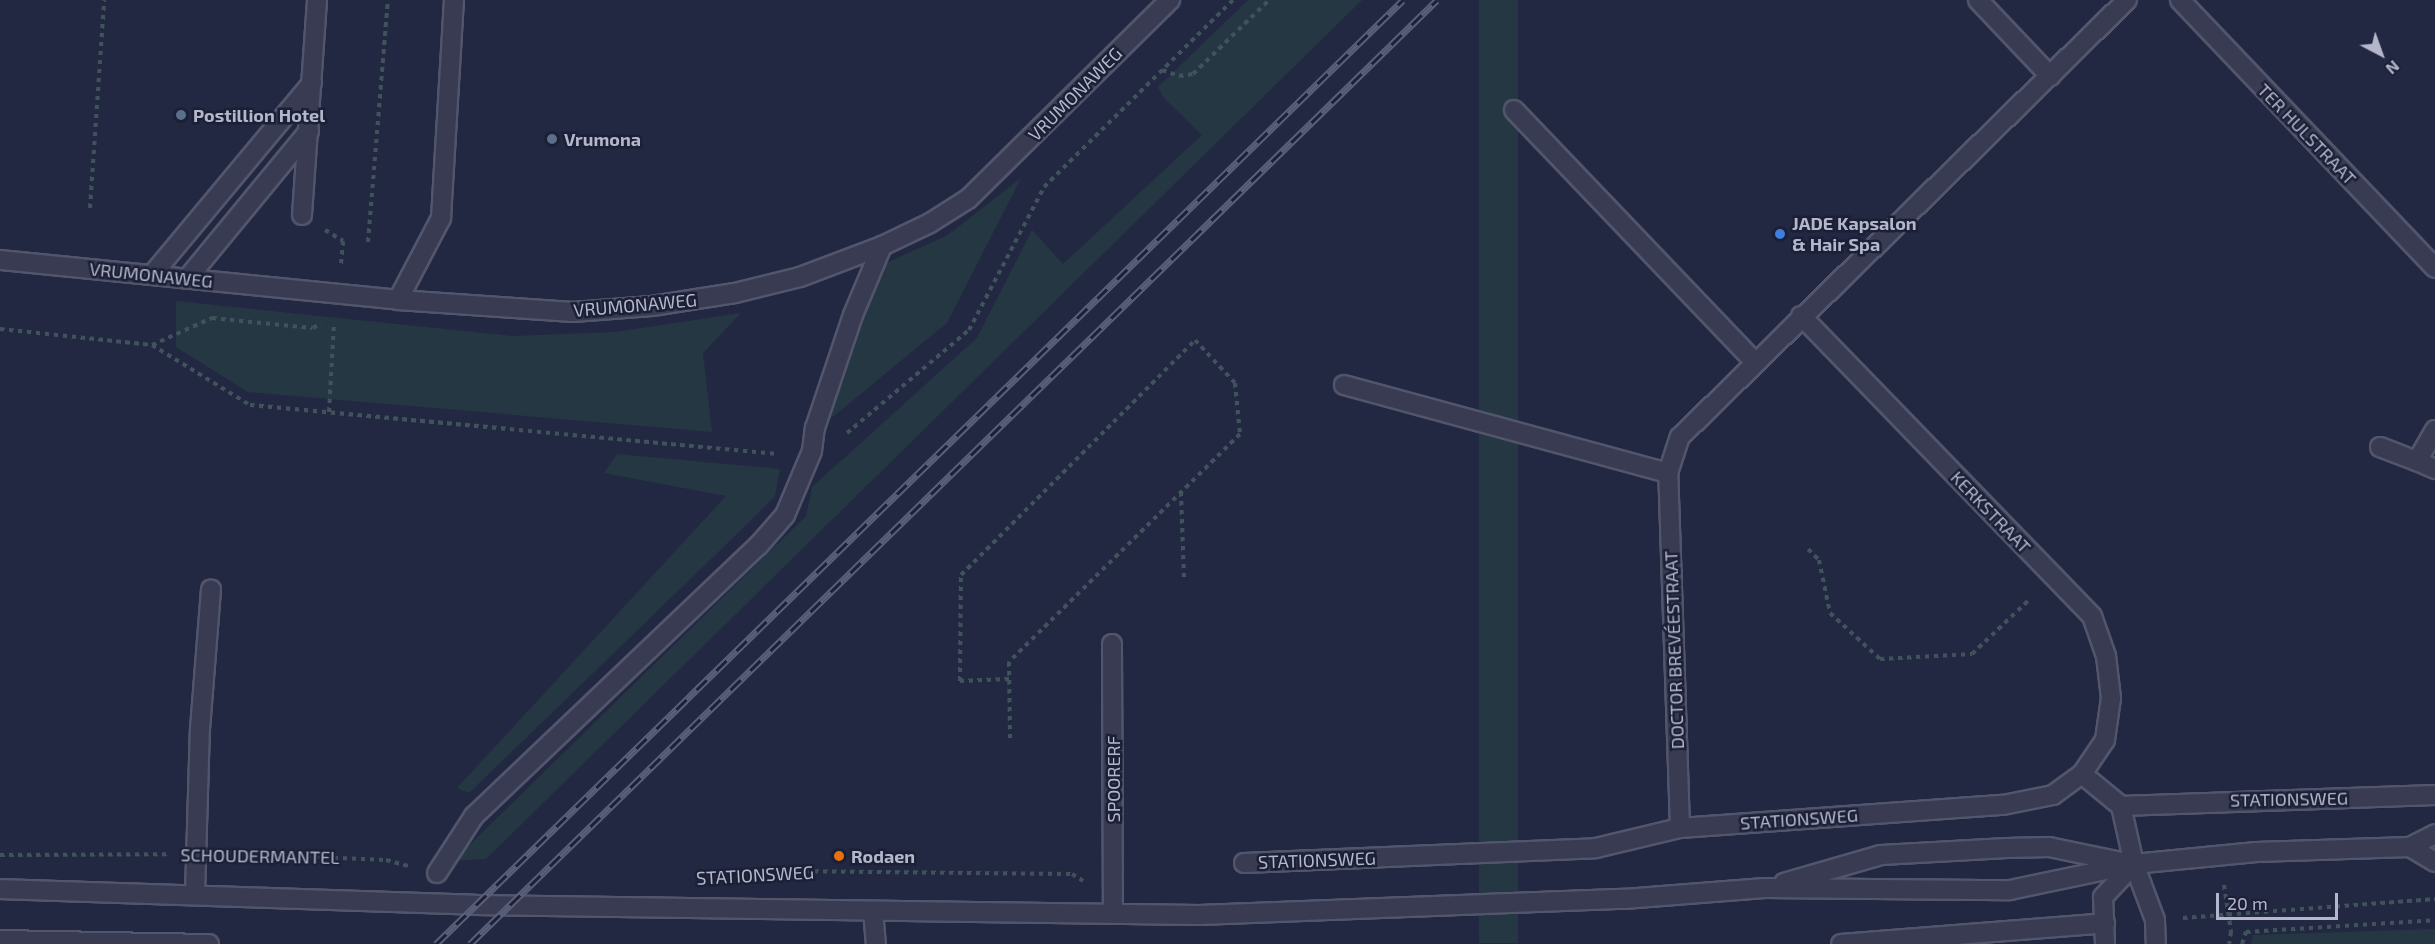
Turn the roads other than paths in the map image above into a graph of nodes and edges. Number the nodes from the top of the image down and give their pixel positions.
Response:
1 (317, 0) edge
2 (454, 0) edge
3 (1170, 0) edge
4 (1978, 0) edge
5 (2127, 0) edge
6 (2180, 0) edge
7 (2050, 76) junction
8 (312, 83) junction
9 (1514, 110) dead end
10 (309, 131) junction
11 (302, 215) road end
12 (882, 246) junction
13 (0, 260) edge
14 (2435, 268) edge
15 (152, 275) junction
16 (187, 279) junction
17 (398, 300) junction
18 (1801, 316) junction
19 (1754, 362) junction
20 (1344, 385) dead end
21 (2435, 430) edge
22 (2380, 447) dead end
23 (2417, 461) junction
24 (2435, 469) edge
25 (1668, 473) junction
26 (211, 589) dead end
27 (1112, 644) dead end
28 (2105, 740) joint
29 (2082, 774) junction
30 (2435, 795) edge
31 (2121, 806) junction
32 (1680, 828) junction
33 (2435, 834) edge
34 (2410, 847) junction
35 (2435, 862) edge
36 (1244, 863) dead end
37 (2134, 864) junction
38 (437, 873) road end
39 (1765, 888) junction
40 (0, 889) edge
41 (195, 894) junction
42 (873, 911) junction
43 (1113, 913) junction
44 (2105, 923) junction
45 (0, 940) edge
46 (209, 944) edge
47 (876, 944) edge
48 (1842, 944) edge
49 (2105, 944) edge
50 (2156, 944) edge

1 - 8 street
2 - 17 street
3 - 12 street, VRUMONAWEG
4 - 7 street
5 - 7 street, DOCTOR BREVÉESTRAAT
6 - 14 street, TER HULSTRAAT
7 - 18 street, DOCTOR BREVÉESTRAAT
8 - 10 street
8 - 15 street
9 - 19 street
10 - 11 street
10 - 16 street
12 - 17 street, VRUMONAWEG
12 - 38 street
13 - 15 street, VRUMONAWEG
15 - 16 street, VRUMONAWEG
16 - 17 street, VRUMONAWEG
18 - 19 street, DOCTOR BREVÉESTRAAT
18 - 28 street, KERKSTRAAT
19 - 25 street, DOCTOR BREVÉESTRAAT
20 - 25 street
21 - 23 street
22 - 23 street
23 - 24 street
25 - 32 street, DOCTOR BREVÉESTRAAT
26 - 41 street
27 - 43 street, SPOORERF
28 - 29 street, STATIONSWEG
29 - 31 street
29 - 32 street, STATIONSWEG
30 - 31 street, STATIONSWEG
31 - 37 street
32 - 36 street, STATIONSWEG
33 - 34 street, STATIONSWEG
34 - 35 street
34 - 37 street, STATIONSWEG
37 - 39 street, STATIONSWEG
37 - 39 street, STATIONSWEG
37 - 44 street
37 - 50 street
39 - 43 street, STATIONSWEG
40 - 41 street
41 - 42 street, STATIONSWEG
42 - 43 street, STATIONSWEG
42 - 47 street
44 - 48 street
44 - 49 street
45 - 46 street

